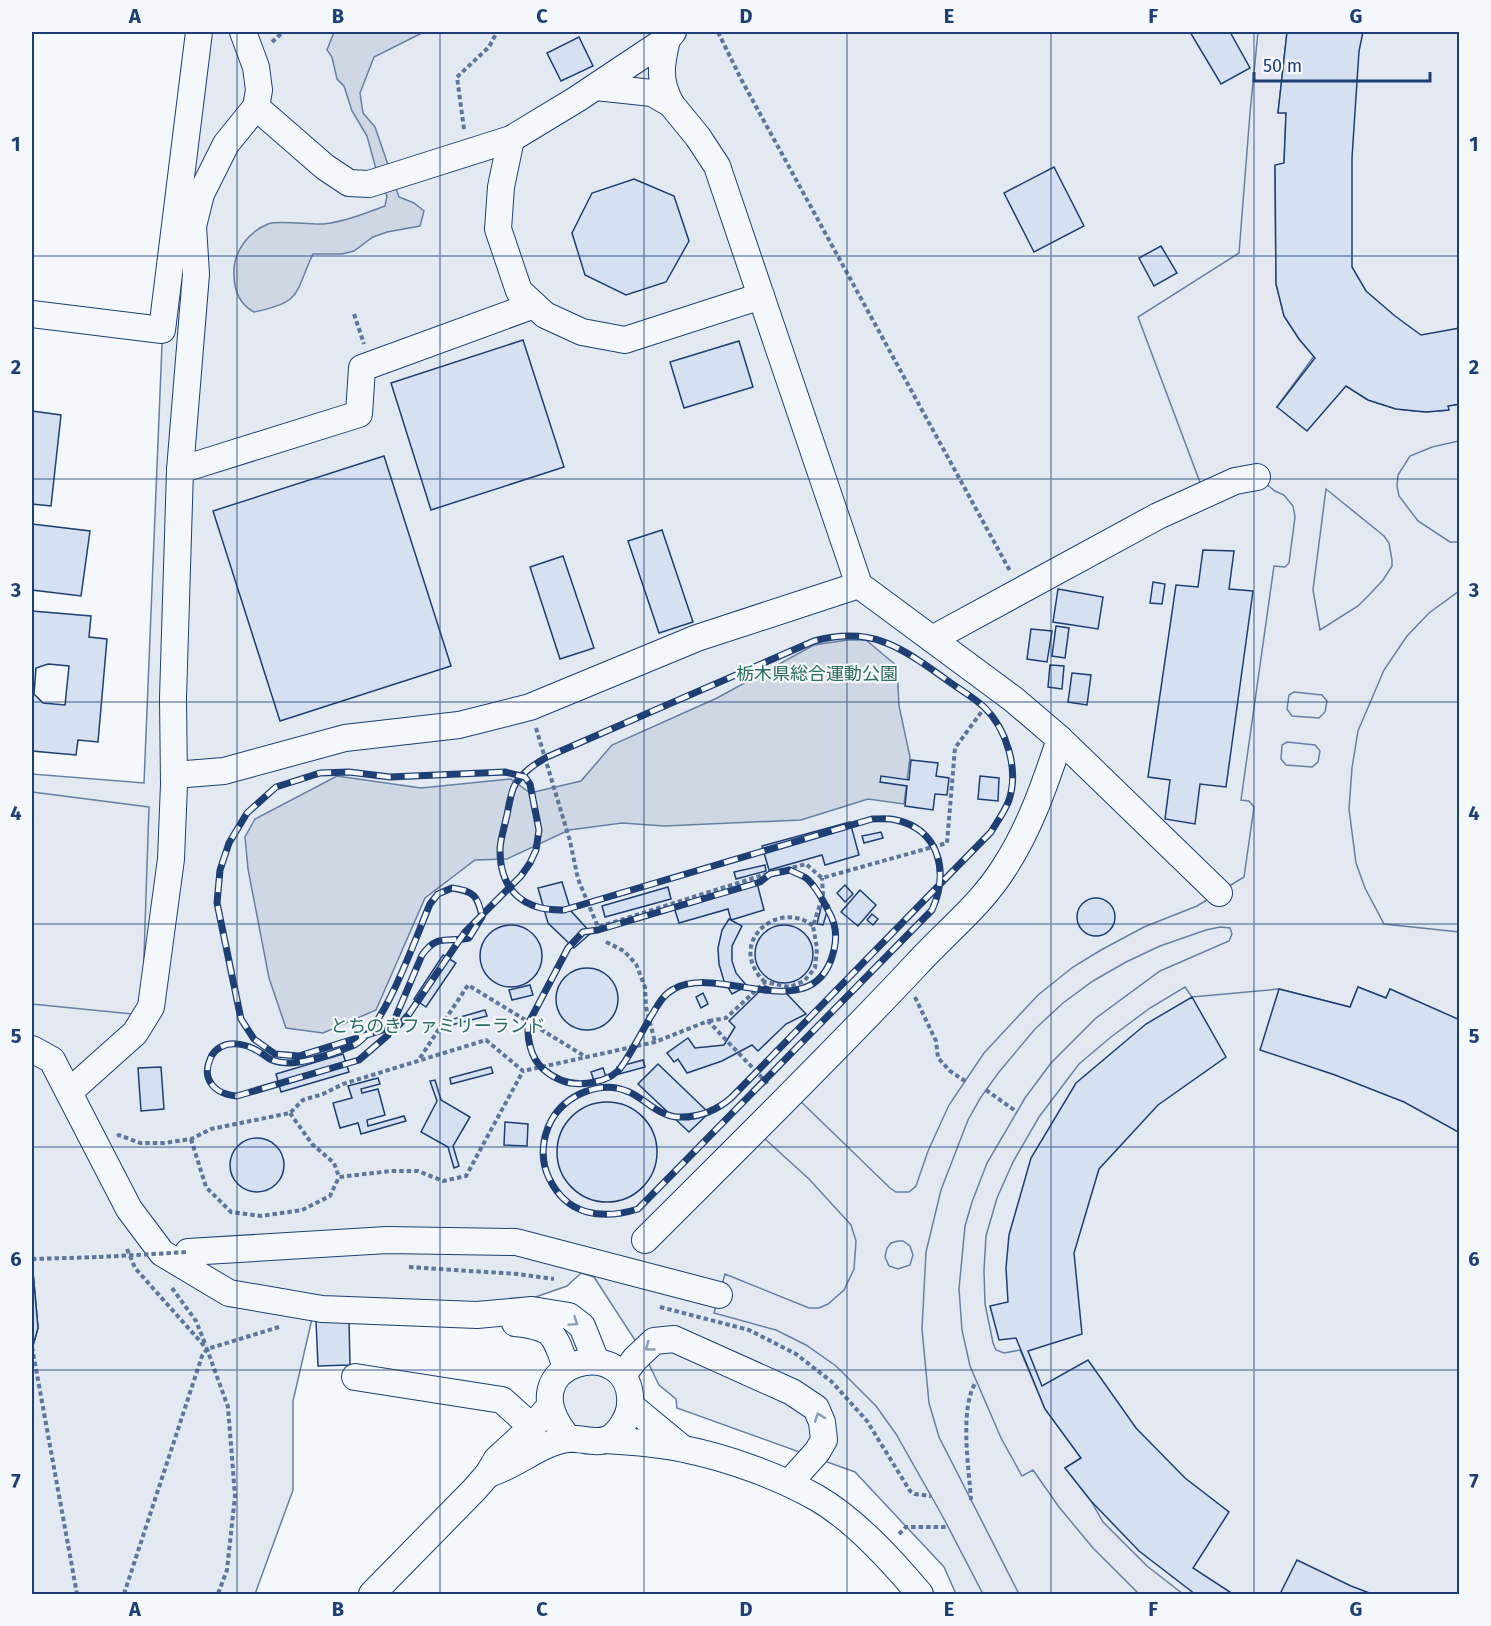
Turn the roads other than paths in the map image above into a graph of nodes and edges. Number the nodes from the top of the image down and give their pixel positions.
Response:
1 (199, 32) edge
2 (243, 32) edge
3 (670, 35) edge
4 (596, 87) junction
5 (671, 104) junction
6 (256, 107) junction
7 (510, 140) junction
8 (761, 296) junction
9 (534, 305) junction
10 (32, 314) edge
11 (180, 470) junction
12 (1257, 477) dead end
13 (860, 585) junction
14 (932, 639) junction
15 (1060, 739) junction
16 (174, 775) junction
17 (1220, 893) dead end
18 (32, 1049) edge
19 (69, 1092) junction
20 (645, 1240) dead end
21 (188, 1252) road end
22 (719, 1295) dead end
23 (477, 1315) junction
24 (596, 1361) junction
25 (566, 1367) junction
26 (623, 1375) junction
27 (355, 1377) dead end
28 (550, 1406) junction
29 (630, 1406) junction
30 (532, 1427) junction
31 (569, 1438) junction
32 (607, 1440) junction
33 (682, 1448) junction
34 (488, 1474) junction
35 (789, 1484) junction
36 (372, 1594) edge
37 (920, 1594) edge

1 - 10 street
2 - 6 street
3 - 4 street
3 - 5 street
4 - 5 street
4 - 7 street
5 - 8 street
6 - 7 street
6 - 11 street
7 - 9 street
8 - 9 street
8 - 13 street
9 - 11 street
11 - 16 street
12 - 14 street
13 - 14 street
13 - 16 street
14 - 15 street
15 - 17 street
15 - 20 street
16 - 19 street
18 - 19 street
19 - 23 street
21 - 22 street
23 -> 24 street
23 - 25 street
24 - 25 street
24 - 26 street
25 - 28 street
26 - 29 street
35 -> 26 street
27 - 30 street
28 - 30 street
28 - 31 street
29 - 32 street
29 - 33 street
30 - 34 street
31 - 32 street
31 - 34 street
32 - 33 street
33 - 35 street
34 - 36 street
35 - 37 street

